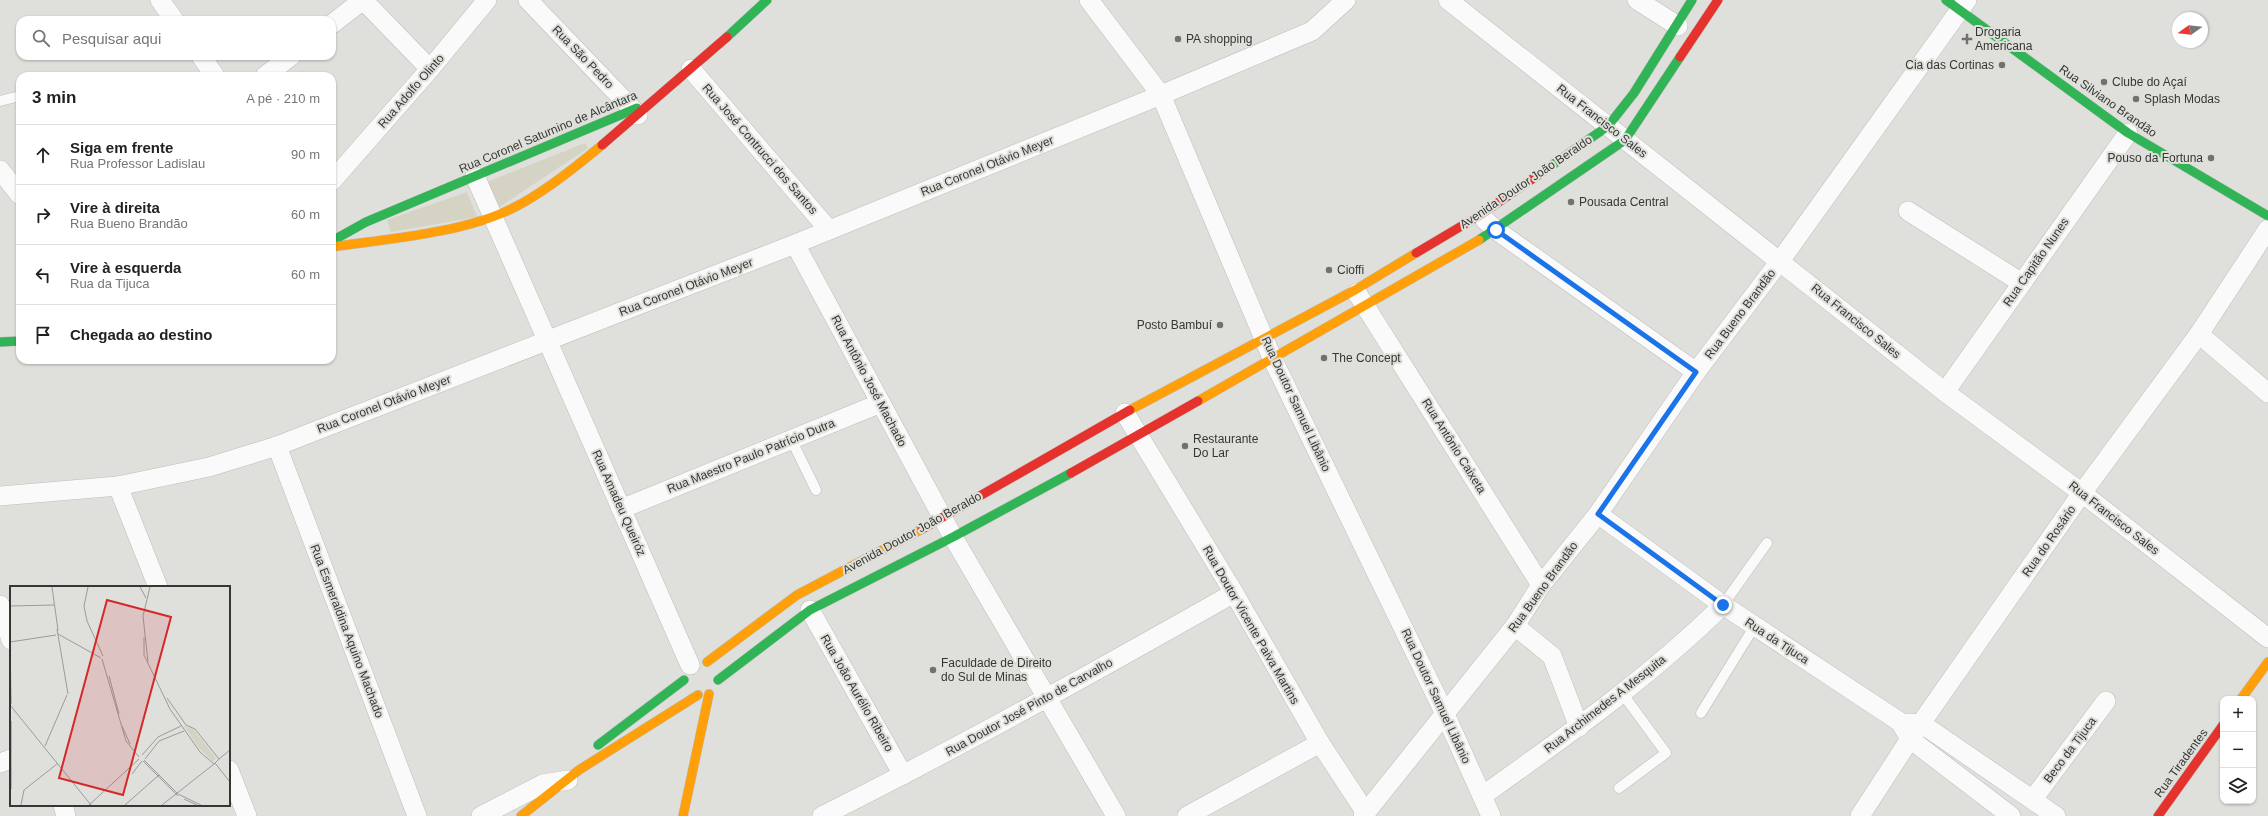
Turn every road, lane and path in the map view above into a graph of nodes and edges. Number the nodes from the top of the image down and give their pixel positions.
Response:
1 (363, 0) edge
2 (487, 0) edge
3 (528, 0) edge
4 (767, 0) edge
5 (1089, 0) edge
6 (1346, 0) edge
7 (1448, 0) edge
8 (1637, 0) edge
9 (1692, 0) edge
10 (1718, 0) edge
11 (1958, 3) edge
12 (336, 21) edge
13 (1678, 26) junction
14 (204, 60) edge
15 (286, 60) edge
16 (430, 69) junction
17 (691, 69) junction
18 (212, 72) edge
19 (270, 72) edge
20 (1161, 95) junction
21 (16, 97) edge
22 (0, 101) edge
23 (639, 110) junction
24 (1608, 126) junction
25 (2128, 133) junction
26 (1625, 140) junction
27 (0, 170) edge
28 (336, 176) edge
29 (475, 176) junction
30 (16, 190) edge
31 (1908, 211) dead end
32 (1480, 215) junction
33 (492, 216) junction
34 (2268, 216) edge
35 (2268, 229) edge
36 (830, 230) junction
37 (1496, 230) junction
38 (336, 239) edge
39 (795, 244) junction
40 (336, 246) edge
41 (1780, 261) junction
42 (2022, 282) junction
43 (1355, 290) junction
44 (1366, 307) junction
45 (2199, 334) junction
46 (547, 340) junction
47 (1265, 340) junction
48 (16, 341) edge
49 (0, 342) edge
50 (1273, 360) junction
51 (1696, 372) junction
52 (1945, 392) junction
53 (2268, 393) edge
54 (881, 402) junction
55 (1125, 413) junction
56 (1138, 436) junction
57 (791, 439) junction
58 (277, 446) junction
59 (118, 486) junction
60 (816, 490) dead end
61 (2082, 493) junction
62 (0, 496) edge
63 (621, 509) junction
64 (1598, 514) junction
65 (943, 518) junction
66 (954, 537) junction
67 (1767, 543) dead end
68 (1542, 585) junction
69 (158, 586) edge
70 (1234, 593) junction
71 (1723, 605) junction
72 (1, 610) edge
73 (810, 610) junction
74 (1515, 626) junction
75 (1754, 627) junction
76 (10, 637) edge
77 (2268, 638) edge
78 (2268, 662) edge
79 (694, 669) junction
80 (718, 680) junction
81 (1622, 693) junction
82 (709, 694) junction
83 (698, 695) junction
84 (2243, 696) edge
85 (1047, 699) junction
86 (2106, 701) dead end
87 (1701, 713) dead end
88 (1446, 714) junction
89 (1900, 722) junction
90 (1922, 724) junction
91 (1579, 727) junction
92 (2220, 729) edge
93 (1910, 739) junction
94 (1320, 743) junction
95 (10, 759) edge
96 (0, 762) edge
97 (230, 773) edge
98 (574, 775) junction
99 (903, 775) junction
100 (1619, 788) dead end
101 (1482, 796) junction
102 (2033, 799) junction
103 (63, 806) edge
104 (1365, 815) edge
105 (66, 816) edge
106 (247, 816) edge
107 (417, 816) edge
108 (481, 816) edge
109 (521, 816) edge
110 (683, 816) edge
111 (822, 816) edge
112 (1116, 816) edge
113 (1187, 816) edge
114 (1491, 816) edge
115 (1860, 816) edge
116 (2011, 816) edge
117 (2056, 816) edge
118 (2158, 816) edge

1 - 12 street
1 - 16 street
2 - 16 street, Rua Adolfo Olinto
3 - 23 street, Rua São Pedro
4 - 17 street
5 - 20 street, Rua Doutor Samuel Libânio
6 - 20 street, Rua Coronel Otávio Meyer
7 - 24 street, Rua Francisco Sales
8 - 13 street
9 - 13 street, Avenida Doutor João Beraldo
10 - 26 street, Avenida Doutor João Beraldo
11 - 25 street, Rua Silviano Brandão
11 - 41 street, Rua Bueno Brandão
13 - 24 street, Avenida Doutor João Beraldo
14 - 18 street
15 - 19 street
16 - 28 street, Rua Adolfo Olinto
17 - 23 street
17 - 36 street, Rua José Contrucci dos Santos
20 - 36 street, Rua Coronel Otávio Meyer
20 - 47 street, Rua Doutor Samuel Libânio
21 - 22 lane
23 - 29 street, Rua Coronel Saturnino de Alcântara
23 - 33 street, Rua Coronel Saturnino de Alcântara
24 - 26 street, Rua Francisco Sales
24 - 32 street, Avenida Doutor João Beraldo
25 - 34 street, Rua Silviano Brandão
25 - 42 street, Rua Capitão Nunes
26 - 37 street, Avenida Doutor João Beraldo
26 - 41 street, Rua Francisco Sales
27 - 30 street
29 - 33 street, Rua Amadeu Queiróz
29 - 38 street, Rua Coronel Saturnino de Alcântara
31 - 42 street
32 - 37 street
32 - 43 street, Avenida Doutor João Beraldo
33 - 40 street, Rua Coronel Saturnino de Alcântara
33 - 46 street, Rua Amadeu Queiróz
35 - 45 street, Rua do Rosário
36 - 39 street, Rua Coronel Otávio Meyer
37 - 44 street, Avenida Doutor João Beraldo
37 - 51 street
39 - 46 street, Rua Coronel Otávio Meyer
39 - 54 street, Rua Antônio José Machado
41 - 51 street, Rua Bueno Brandão
41 - 52 street, Rua Francisco Sales
42 - 52 street, Rua Capitão Nunes
43 - 44 street
43 - 47 street, Avenida Doutor João Beraldo
44 - 50 street, Avenida Doutor João Beraldo
44 - 68 street, Rua Antônio Caixeta
45 - 53 street
45 - 61 street, Rua do Rosário
46 - 58 street, Rua Coronel Otávio Meyer
46 - 63 street, Rua Amadeu Queiróz
47 - 50 street, Rua Doutor Samuel Libânio
47 - 55 street, Avenida Doutor João Beraldo
48 - 49 street
50 - 56 street, Avenida Doutor João Beraldo
50 - 88 street, Rua Doutor Samuel Libânio
51 - 64 street, Rua Bueno Brandão
52 - 61 street, Rua Francisco Sales
54 - 57 street, Rua Maestro Paulo Patrício Dutra
54 - 65 street, Rua Antônio José Machado
55 - 56 street
55 - 65 street, Avenida Doutor João Beraldo
56 - 66 street, Avenida Doutor João Beraldo
56 - 70 street, Rua Doutor Vicente Paiva Martins
57 - 60 lane
57 - 63 street, Rua Maestro Paulo Patrício Dutra
58 - 59 street, Rua Coronel Otávio Meyer
58 - 107 street, Rua Esmeraldina Aquino Machado
59 - 62 street, Rua Coronel Otávio Meyer
59 - 69 street
61 - 77 street, Rua Francisco Sales
61 - 90 street, Rua do Rosário
63 - 79 street, Rua Amadeu Queiróz
64 - 68 street, Rua Bueno Brandão
64 - 71 street, Rua da Tijuca
65 - 66 street, Rua Antônio José Machado
65 - 79 street, Avenida Doutor João Beraldo
66 - 73 street, Avenida Doutor João Beraldo
66 - 85 street, Rua Antônio José Machado
67 - 71 lane
68 - 74 street, Rua Bueno Brandão
70 - 85 street, Rua Doutor José Pinto de Carvalho
70 - 94 street, Rua Doutor Vicente Paiva Martins
71 - 75 street, Rua da Tijuca
71 - 81 street, Rua Archimedes A Mesquita
72 - 76 street
73 - 80 street, Avenida Doutor João Beraldo
73 - 99 street, Rua João Aurélio Ribeiro
74 - 88 street, Rua Bueno Brandão
74 - 91 street
75 - 87 lane
75 - 89 street, Rua da Tijuca
78 - 84 street
79 - 80 street
79 - 83 street
79 - 98 street, Avenida Doutor João Beraldo
80 - 82 street
81 - 91 street, Rua Archimedes A Mesquita
81 - 100 lane
82 - 83 street
82 - 110 street
83 - 98 street, Avenida Doutor João Beraldo
85 - 99 street, Rua Doutor José Pinto de Carvalho
85 - 112 street, Rua Antônio José Machado
86 - 102 street, Beco da Tijuca
88 - 101 street, Rua Doutor Samuel Libânio
88 - 104 street, Rua Bueno Brandão
89 - 90 street, Rua da Tijuca
89 - 93 street, Rua da Tijuca
90 - 93 street, Rua do Rosário
90 - 102 street, Rua da Tijuca
91 - 101 street, Rua Archimedes A Mesquita
92 - 118 street, Rua Tiradentes
93 - 115 street, Rua do Rosário
93 - 116 street, Rua da Tijuca
94 - 104 street, Rua Doutor Vicente Paiva Martins
94 - 113 street
95 - 96 street
97 - 106 street
98 - 108 street, Avenida Doutor João Beraldo
98 - 109 street, Avenida Doutor João Beraldo
99 - 111 street, Rua Doutor José Pinto de Carvalho
101 - 114 street, Rua Doutor Samuel Libânio
102 - 117 street, Rua da Tijuca
103 - 105 street

